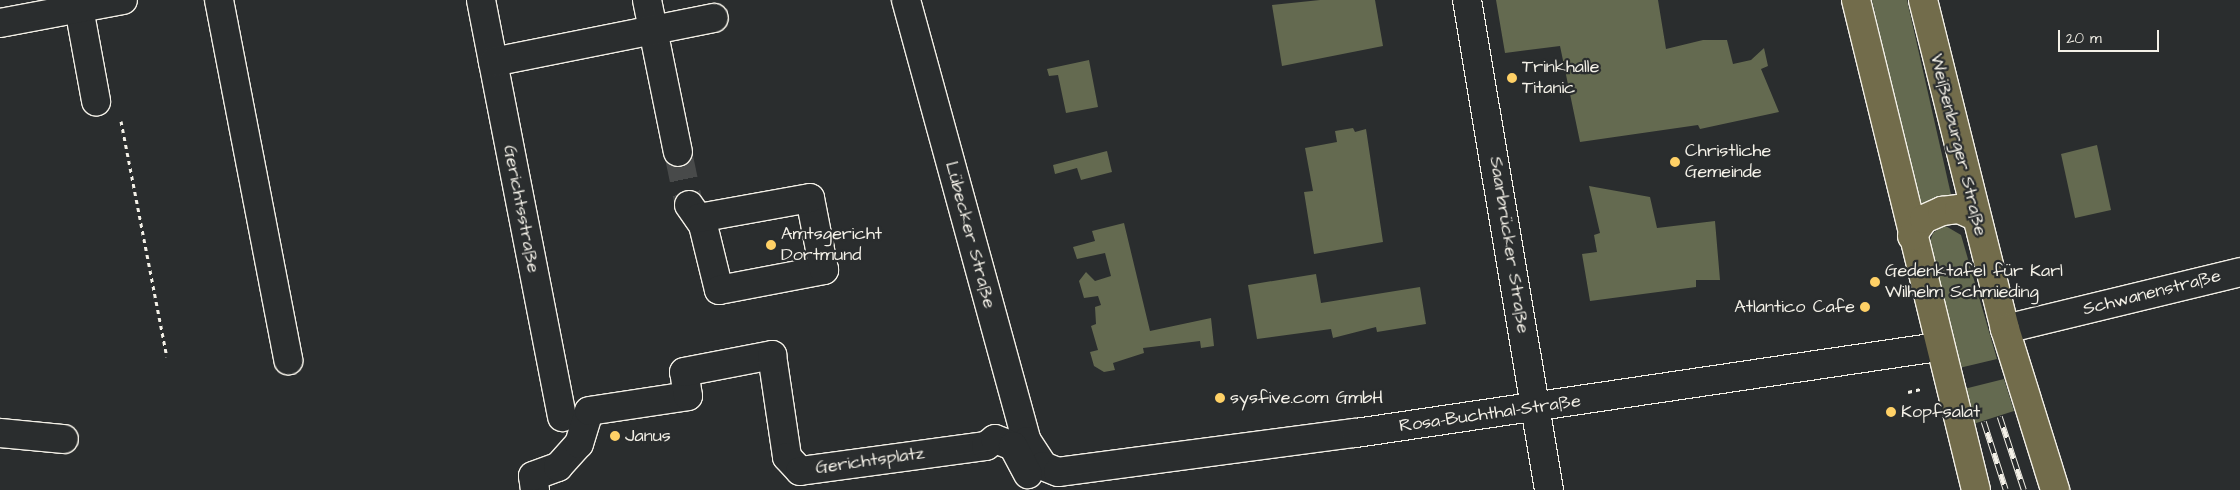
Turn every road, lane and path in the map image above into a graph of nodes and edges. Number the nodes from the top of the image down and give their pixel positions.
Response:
1 (123, 0) edge
2 (219, 0) edge
3 (482, 0) edge
4 (647, 0) edge
5 (906, 0) edge
6 (1467, 0) edge
7 (1856, 0) edge
8 (1923, 0) edge
9 (79, 8) junction
10 (714, 18) dead end
11 (0, 23) edge
12 (653, 30) junction
13 (493, 62) junction
14 (108, 107) joint
15 (678, 152) tunnel mouth
16 (694, 211) joint
17 (1975, 216) junction
18 (1912, 236) junction
19 (2240, 272) edge
20 (2005, 329) junction
21 (1938, 347) junction
22 (167, 358) dead end
23 (288, 360) dead end
24 (1535, 407) junction
25 (562, 417) dead end
26 (0, 433) edge
27 (64, 439) dead end
28 (1043, 466) joint
29 (535, 490) edge
30 (1056, 490) edge
31 (1549, 490) edge
32 (1976, 490) edge
33 (2055, 490) edge

1 - 9 street
2 - 23 street
3 - 13 street, Gerichtsstraße
4 - 12 street
5 - 28 street, Lübecker Straße
6 - 24 street, Saarbrücker Straße
7 - 18 main road
8 - 17 main road, Weißenburger Straße
9 - 11 street
9 - 14 street
10 - 12 street
12 - 13 street
12 - 15 street
13 - 25 street, Gerichtsstraße
14 - 22 path
16 - 16 street
17 - 18 main road
17 - 20 main road, Weißenburger Straße
18 - 21 main road
19 - 20 street, Schwanenstraße
20 - 33 main road, Weißenburger Straße
21 - 24 street, Rosa-Buchthal-Straße
21 - 32 main road
24 - 28 street, Rosa-Buchthal-Straße
24 - 31 street, Saarbrücker Straße
26 - 27 street
29 - 30 street, Gerichtsplatz

